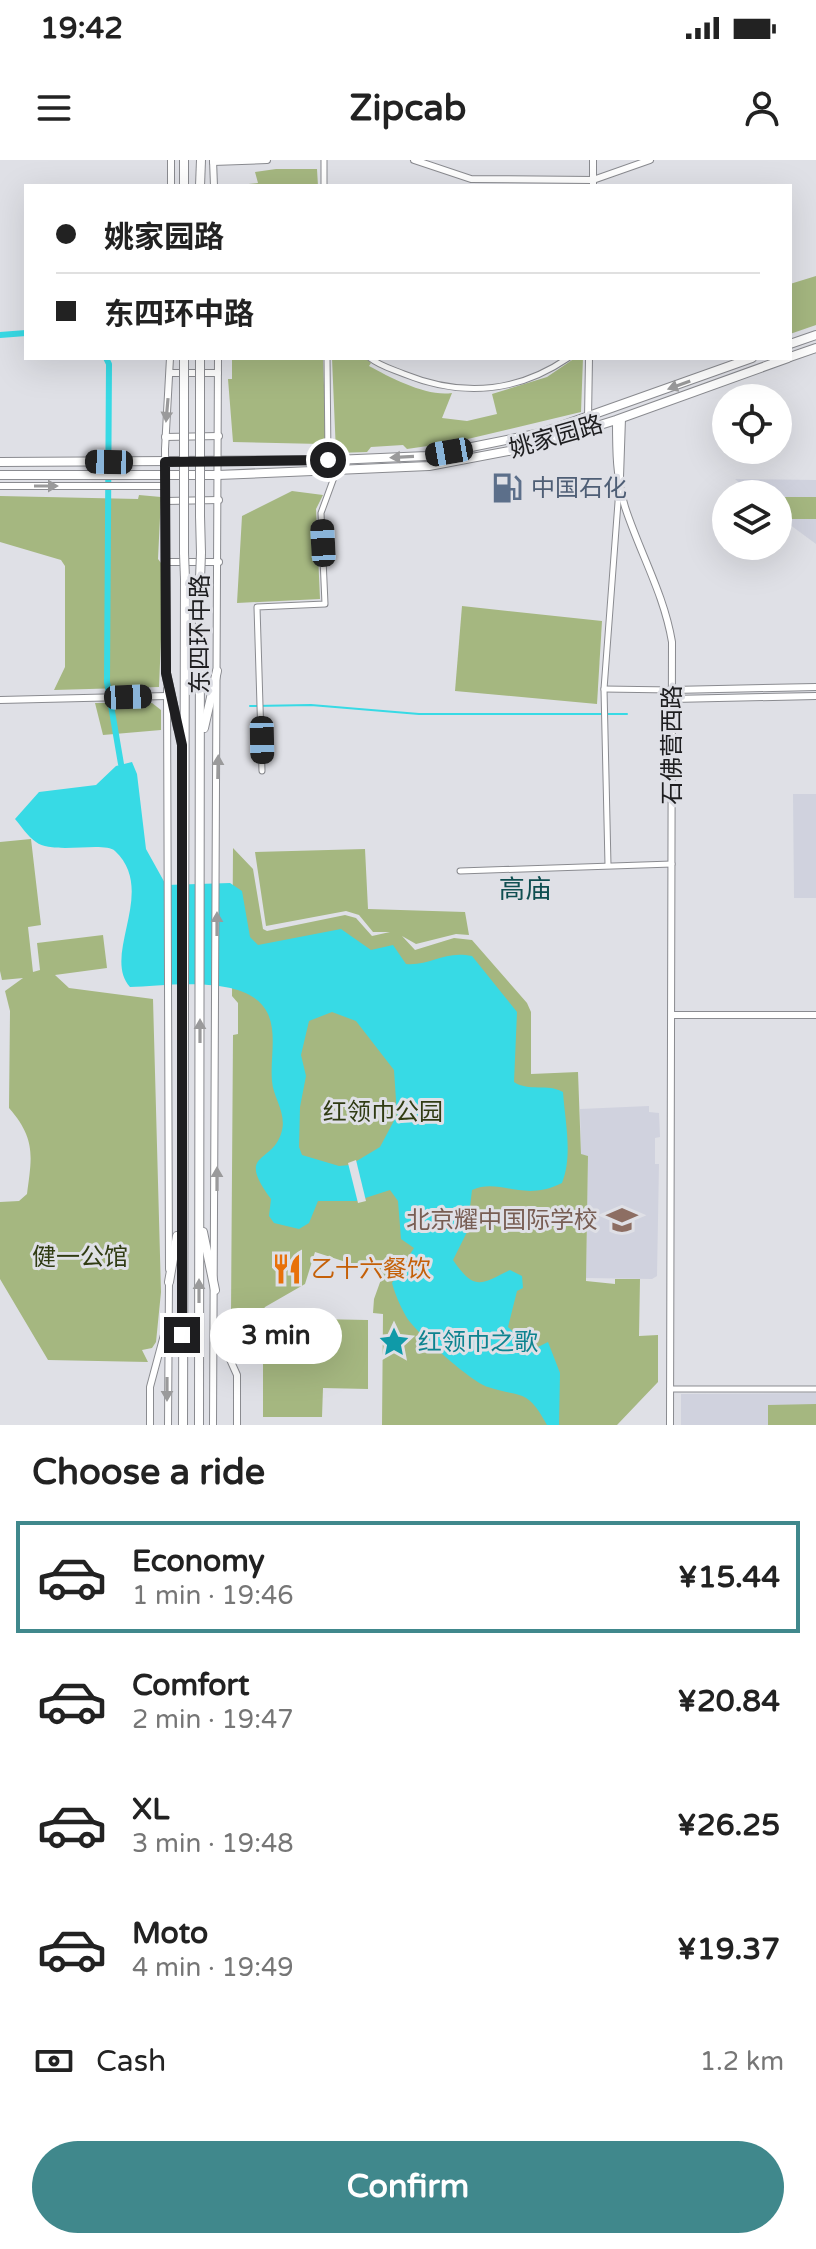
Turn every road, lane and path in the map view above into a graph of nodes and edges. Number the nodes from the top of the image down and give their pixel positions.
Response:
1 (171, 160) edge
2 (184, 160) edge
3 (201, 160) edge
4 (267, 160) edge
5 (324, 160) edge
6 (414, 160) edge
7 (593, 160) edge
8 (650, 160) edge
9 (213, 161) edge
10 (593, 183) edge
11 (171, 184) edge
12 (184, 184) edge
13 (200, 184) edge
14 (214, 184) edge
15 (324, 184) edge
16 (816, 335) edge
17 (792, 343) edge
18 (816, 348) edge
19 (792, 357) edge
20 (170, 360) edge
21 (184, 360) edge
22 (200, 360) edge
23 (218, 360) edge
24 (327, 360) edge
25 (375, 360) edge
26 (565, 360) edge
27 (589, 360) edge
28 (747, 360) edge
29 (783, 360) edge
30 (170, 373) junction
31 (218, 373) junction
32 (588, 418) junction
33 (619, 419) junction
34 (219, 436) junction
35 (165, 437) junction
36 (328, 460) junction
37 (0, 462) edge
38 (165, 462) junction
39 (218, 462) junction
40 (336, 472) junction
41 (0, 475) edge
42 (165, 475) junction
43 (218, 475) junction
44 (619, 484) junction
45 (0, 486) edge
46 (165, 486) junction
47 (219, 500) junction
48 (166, 501) junction
49 (168, 562) junction
50 (219, 562) junction
51 (217, 671) junction
52 (166, 673) junction
53 (816, 687) edge
54 (604, 689) junction
55 (672, 695) junction
56 (167, 696) junction
57 (816, 696) edge
58 (0, 700) edge
59 (200, 744) junction
60 (182, 745) junction
61 (262, 771) dead end
62 (672, 864) junction
63 (608, 865) junction
64 (460, 871) dead end
65 (672, 1015) junction
66 (816, 1015) edge
67 (180, 1215) junction
68 (199, 1215) junction
69 (169, 1282) junction
70 (215, 1290) junction
71 (213, 1322) junction
72 (167, 1324) junction
73 (670, 1389) junction
74 (816, 1389) edge
75 (150, 1425) edge
76 (168, 1425) edge
77 (183, 1425) edge
78 (199, 1425) edge
79 (213, 1425) edge
80 (237, 1425) edge
81 (670, 1425) edge

1 - 11 street
2 - 12 main road
3 - 13 main road
4 - 9 street
5 - 15 street
6 - 10 street
7 - 10 street
8 - 10 street
9 - 14 street
16 - 17 main road
18 - 19 main road, 姚家园路
20 - 30 street, 东四环中路
21 - 60 main road, 东四环中路, bridge
22 - 59 main road, 东四环中路, bridge
23 - 31 street, 东四环中路
24 - 36 street
25 - 26 street
27 - 32 street
28 -> 32 main road, 姚家园路
29 - 33 main road, 姚家园路
30 - 31 street
30 -> 35 street, 东四环中路
31 - 34 street, 东四环中路
32 -> 36 main road, 姚家园路
33 - 40 main road, 姚家园路
33 - 44 street, 石佛营西路
34 - 35 street
34 - 39 street, 东四环中路
35 - 38 street, 东四环中路
36 - 39 main road, 姚家园路
37 - 38 main road, 姚家园路
38 - 39 main road, 姚家园路
38 - 42 street, 东四环中路
39 - 43 street, 东四环中路
40 - 43 main road, 姚家园路
40 - 61 street
41 - 42 main road, 姚家园路
42 - 43 main road, 姚家园路
42 - 46 street, 东四环中路
43 - 47 street, 东四环中路
44 - 54 street
44 - 55 street, 石佛营西路
45 -> 46 street
46 - 48 street, 东四环中路
47 - 48 street
47 - 50 street, 东四环中路
48 - 49 street, 东四环中路
49 - 50 street
49 - 52 street, 东四环中路
50 - 51 street, 东四环中路
51 - 59 main road
70 -> 51 street, 东四环中路
52 - 56 street, 东四环中路
52 - 60 main road
53 - 55 street
54 - 55 street
54 - 63 street
55 - 57 street
55 - 62 street, 石佛营西路
56 - 58 street
56 - 69 street, 东四环中路
68 -> 59 main road, 东四环中路
60 - 67 main road, 东四环中路
62 - 63 street
62 - 65 street, 石佛营西路
63 - 64 street
65 - 66 street
65 - 73 street, 石佛营西路
67 - 69 main road
67 - 77 main road, 东四环中路
68 - 70 main road
78 -> 68 main road, 东四环中路
69 - 72 street
70 - 71 street
71 - 79 street
71 - 80 street
72 - 75 street
72 -> 76 street
73 - 74 street
73 - 81 street, 石佛营西路

